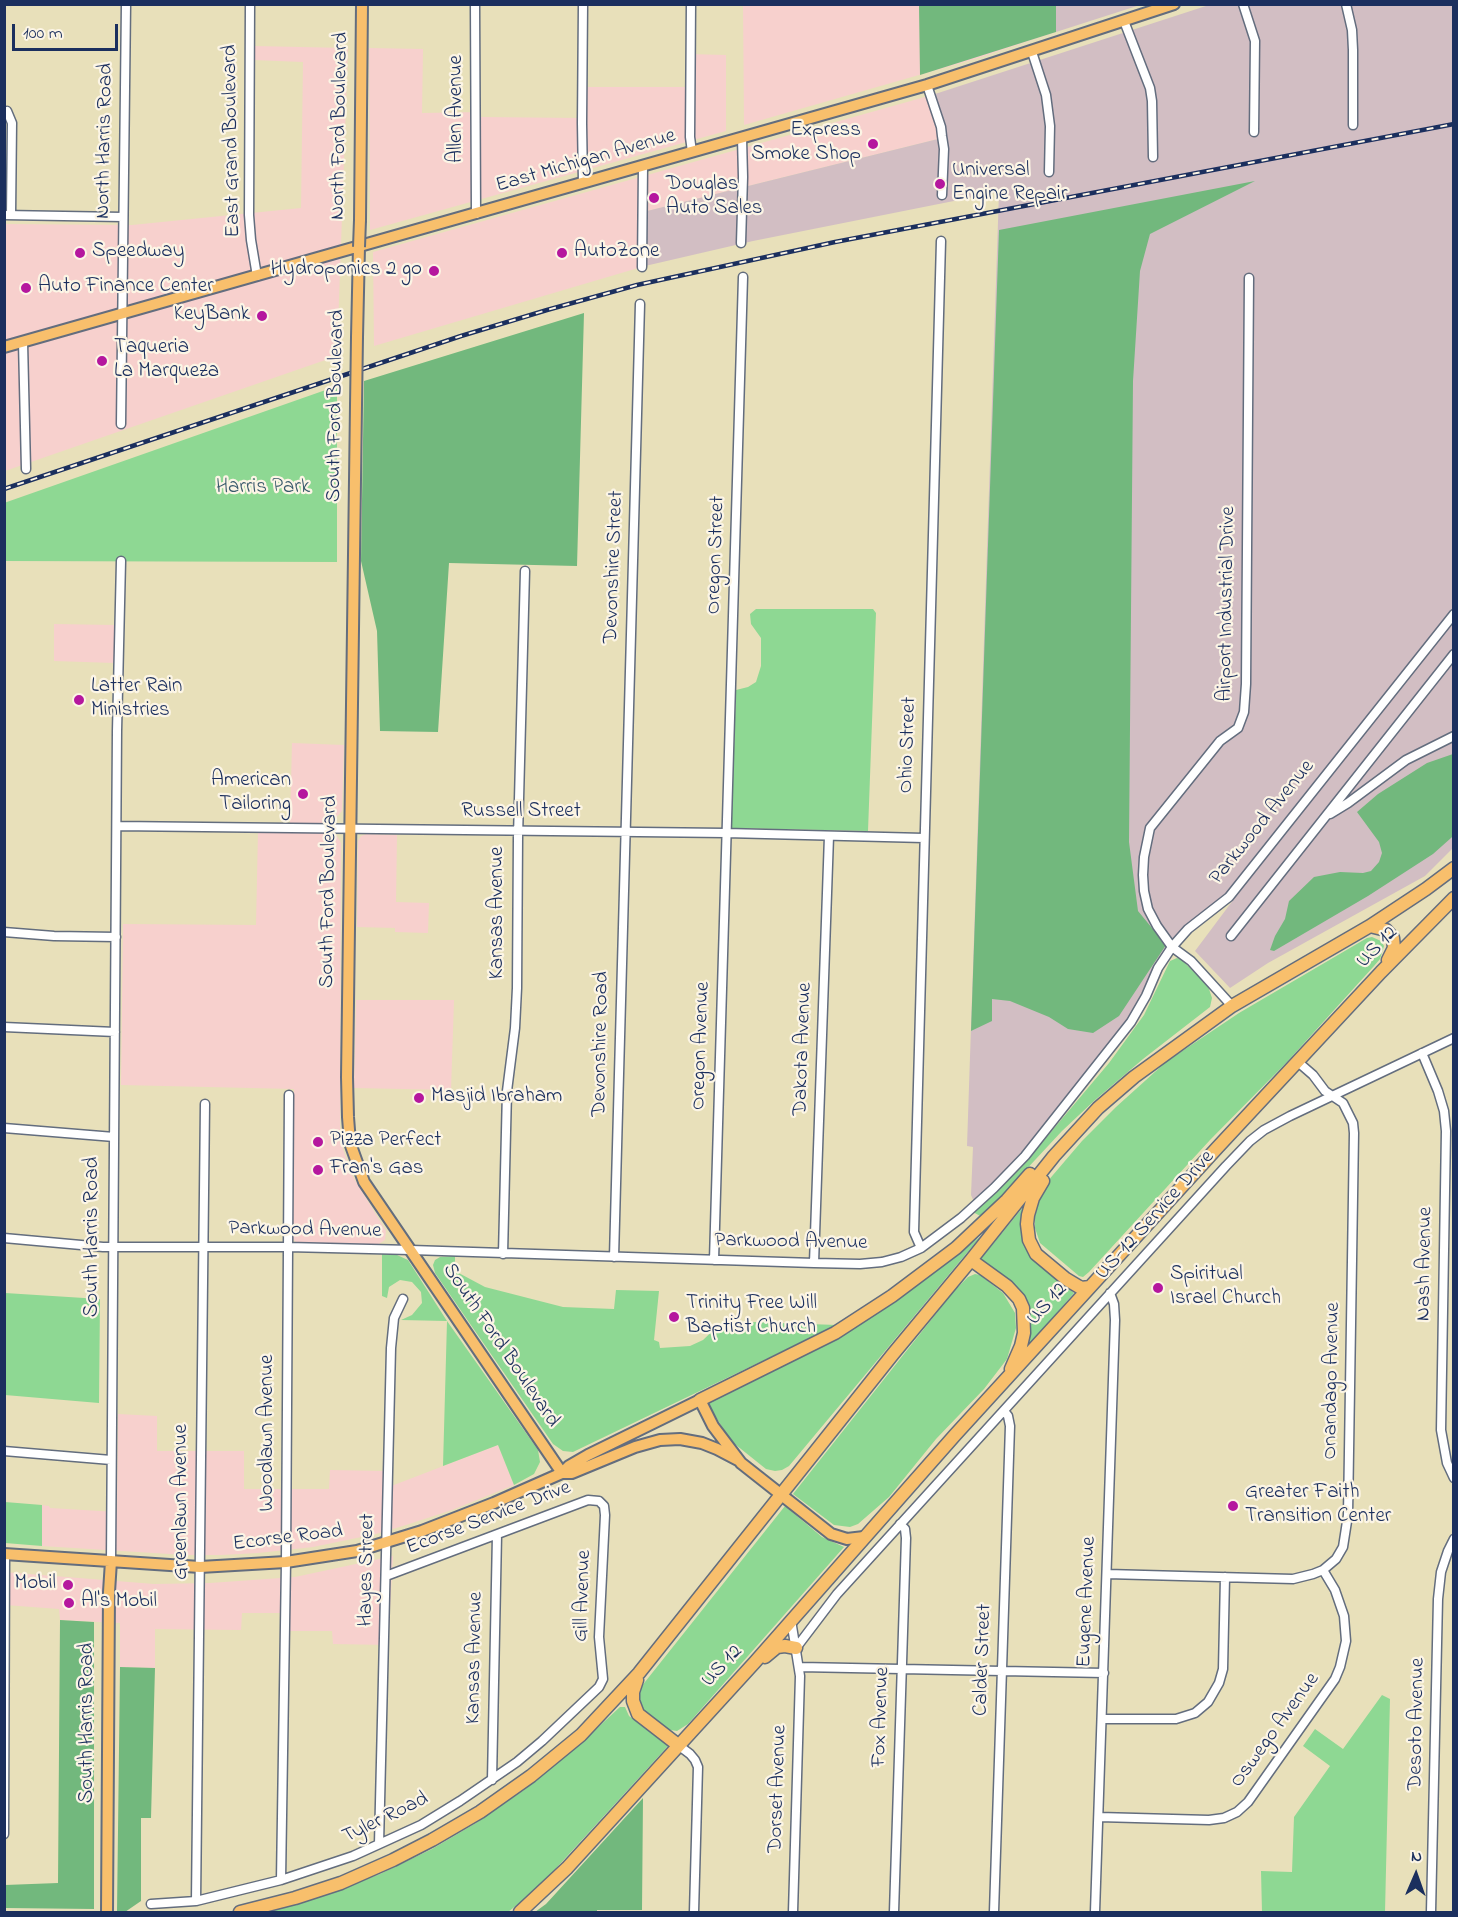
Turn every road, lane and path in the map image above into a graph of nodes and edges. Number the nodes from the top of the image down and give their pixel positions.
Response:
1 (126, 4) edge
2 (250, 4) edge
3 (362, 4) edge
4 (475, 4) edge
5 (584, 4) edge
6 (691, 4) edge
7 (1174, 4) edge
8 (1243, 4) edge
9 (1347, 4) edge
10 (1124, 21) junction
11 (1032, 52) junction
12 (927, 85) junction
13 (7, 111) dead end
14 (1353, 125) dead end
15 (1254, 132) dead end
16 (742, 138) junction
17 (692, 152) junction
18 (1153, 157) dead end
19 (643, 166) junction
20 (1049, 172) dead end
21 (583, 183) junction
22 (942, 195) dead end
23 (476, 213) junction
24 (8, 215) edge
25 (123, 217) junction
26 (941, 241) dead end
27 (741, 243) dead end
28 (359, 248) joint
29 (642, 267) dead end
30 (257, 276) junction
31 (743, 277) dead end
32 (1249, 278) dead end
33 (640, 304) dead end
34 (122, 314) junction
35 (23, 342) junction
36 (4, 347) edge
37 (121, 424) dead end
38 (26, 469) dead end
39 (121, 561) dead end
40 (525, 571) dead end
41 (1454, 614) edge
42 (1454, 654) edge
43 (1454, 736) edge
44 (1323, 818) junction
45 (117, 826) junction
46 (350, 829) junction
47 (518, 831) junction
48 (625, 832) junction
49 (726, 833) junction
50 (829, 836) junction
51 (924, 838) junction
52 (1454, 868) edge
53 (1454, 898) edge
54 (1370, 926) junction
55 (4, 932) edge
56 (1231, 936) dead end
57 (116, 937) junction
58 (1172, 947) junction
59 (1381, 972) junction
60 (1232, 1006) junction
61 (4, 1027) edge
62 (115, 1032) junction
63 (1454, 1038) edge
64 (1422, 1053) junction
65 (1298, 1062) junction
66 (289, 1095) dead end
67 (1334, 1095) junction
68 (205, 1104) dead end
69 (4, 1128) edge
70 (1077, 1130) junction
71 (114, 1137) junction
72 (4, 1238) edge
73 (114, 1246) junction
74 (288, 1247) junction
75 (203, 1248) junction
76 (921, 1248) junction
77 (411, 1250) junction
78 (503, 1254) junction
79 (614, 1257) junction
80 (714, 1260) junction
81 (971, 1260) junction
82 (814, 1263) junction
83 (1090, 1287) junction
84 (1110, 1293) junction
85 (403, 1299) dead end
86 (1002, 1385) junction
87 (700, 1400) junction
88 (1004, 1411) junction
89 (4, 1451) edge
90 (111, 1460) junction
91 (740, 1462) junction
92 (562, 1473) junction
93 (1454, 1478) edge
94 (781, 1495) junction
95 (604, 1506) joint
96 (900, 1524) junction
97 (497, 1536) junction
98 (864, 1537) junction
99 (1454, 1539) edge
100 (387, 1542) junction
101 (5, 1554) edge
102 (111, 1562) junction
103 (286, 1562) junction
104 (200, 1567) junction
105 (1323, 1570) junction
106 (1107, 1574) junction
107 (386, 1576) junction
108 (1225, 1577) junction
109 (791, 1620) junction
110 (797, 1651) junction
111 (800, 1667) junction
112 (901, 1669) junction
113 (1002, 1670) junction
114 (639, 1673) junction
115 (1104, 1673) junction
116 (599, 1687) joint
117 (1102, 1719) junction
118 (694, 1727) junction
119 (678, 1745) junction
120 (492, 1780) junction
121 (1099, 1817) junction
122 (4, 1834) edge
123 (379, 1844) junction
124 (281, 1880) junction
125 (196, 1901) junction
126 (151, 1904) dead end
127 (107, 1912) edge
128 (240, 1912) edge
129 (520, 1912) edge
130 (694, 1912) edge
131 (793, 1912) edge
132 (894, 1912) edge
133 (994, 1912) edge
134 (1095, 1912) edge
135 (1431, 1912) edge

1 - 25 street, North Harris Road
2 - 30 street, East Grand Boulevard
3 - 28 main road, North Ford Boulevard, bridge
4 - 23 street, Allen Avenue
5 - 21 street
6 - 17 street
7 - 10 main road, East Michigan Avenue
8 - 15 street
9 - 14 street
10 - 11 main road, East Michigan Avenue
10 - 18 street
11 - 12 main road, East Michigan Avenue
11 - 20 street
12 - 16 main road, East Michigan Avenue
12 - 22 street
13 - 24 street
16 - 17 main road, East Michigan Avenue
16 - 27 street
17 - 19 main road, East Michigan Avenue
19 - 21 main road, East Michigan Avenue
19 - 29 street
21 - 23 main road, East Michigan Avenue
23 - 30 main road, East Michigan Avenue
24 - 25 street
25 - 34 street, North Harris Road
26 - 51 street, Ohio Street
28 - 46 main road, South Ford Boulevard, bridge
30 - 34 main road, East Michigan Avenue
31 - 49 street, Oregon Street
32 - 58 street, Airport Industrial Drive
33 - 48 street, Devonshire Street
34 - 35 main road, East Michigan Avenue
34 - 37 street
35 - 36 main road, East Michigan Avenue
35 - 38 street
39 - 45 street, South Harris Road
40 - 47 street, Kansas Avenue
41 - 58 street, Parkwood Avenue
42 - 44 street
43 - 44 street
44 - 56 street
45 - 46 street, Russell Street
45 - 57 street, South Harris Road
46 - 47 street, Russell Street
46 - 77 main road, South Ford Boulevard
47 - 48 street, Russell Street
47 - 78 street, Kansas Avenue
48 - 49 street, Russell Street
48 - 79 street, Devonshire Road
49 - 50 street, Russell Street
49 - 80 street, Oregon Avenue
50 - 51 street, Russell Street
50 - 82 street, Dakota Avenue
51 - 76 street, Ohio Street
52 - 54 highway, US 12 / US 12
53 - 59 highway, US 12 / US 12
54 - 59 highway
54 - 60 highway, US 12 / US 12
55 - 57 street
57 - 62 street, South Harris Road
58 - 60 street, Airport Industrial Drive
58 - 76 street, Parkwood Avenue
59 - 65 highway, US 12 / US 12
60 - 70 highway, US 12 / US 12
61 - 62 street
62 - 71 street, South Harris Road
63 - 64 street, US-12 Service Drive
64 - 67 street, US-12 Service Drive
64 - 93 street, Nash Avenue
65 - 67 street, Onandago Avenue
65 - 83 highway, US 12 / US 12
66 - 74 street, Woodlawn Avenue
67 - 84 street, US-12 Service Drive
67 - 105 street, Onandago Avenue
68 - 75 street, Greenlawn Avenue
69 - 71 street
70 - 81 highway, US 12 / US 12
70 - 83 highway
70 - 87 highway
71 - 73 street, South Harris Road
72 - 73 street, Parkwood Avenue
73 - 75 street, Parkwood Avenue
73 - 90 street, South Harris Road
74 - 75 street, Parkwood Avenue
74 - 77 street, Parkwood Avenue
74 - 103 street, Woodlawn Avenue
75 - 104 street, Greenlawn Avenue
76 - 82 street, Parkwood Avenue
77 - 78 street, Parkwood Avenue
77 - 92 main road, South Ford Boulevard
78 - 79 street, Parkwood Avenue
79 - 80 street, Parkwood Avenue
80 - 82 street, Parkwood Avenue
81 - 86 highway
81 - 94 highway, US 12 / US 12
83 - 86 highway, US 12 / US 12
84 - 88 street, US-12 Service Drive
84 - 106 street, Eugene Avenue
85 - 100 street, Hayes Street
86 - 98 highway, US 12 / US 12
87 - 91 main road, Ecorse Road
87 - 92 main road, Ecorse Road
88 - 96 street, US-12 Service Drive
88 - 113 street, Calder Street
89 - 90 street
90 - 102 street, South Harris Road
91 - 92 main road, Ecorse Road
91 - 94 main road, Ecorse Road
92 - 100 main road, Ecorse Road
94 - 98 main road, Ecorse Road
94 - 114 highway, US 12
95 - 97 street, Ecorse Service Drive
95 - 116 street, Gill Avenue
96 - 110 street, US-12 Service Drive
96 - 112 street, Fox Avenue
97 - 107 street, Ecorse Service Drive
97 - 120 street, Kansas Avenue
98 - 109 highway, US 12 / US 12
99 - 135 street, Desoto Avenue
100 - 103 main road, Ecorse Road
100 - 107 street, Hayes Street
101 - 102 main road, Ecorse Road
101 - 122 street
102 - 104 main road, Ecorse Road
102 - 127 main road, South Harris Road
103 - 104 main road, Ecorse Road
103 - 124 street, Woodlawn Avenue
104 - 125 street, Greenlawn Avenue
105 - 108 street
105 - 121 street, Oswego Avenue
106 - 108 street
106 - 115 street, Eugene Avenue
107 - 123 street, Hayes Street
108 - 117 street
109 - 110 street
109 - 118 highway, US 12 / US 12
110 - 111 street, Dorset Avenue
110 - 118 highway
111 - 112 street
111 - 131 street, Dorset Avenue
112 - 113 street
112 - 132 street, Fox Avenue
113 - 115 street
113 - 133 street, Calder Street
114 - 119 highway
114 - 128 highway, US 12
115 - 117 street, Eugene Avenue
116 - 120 street, Tyler Road
117 - 121 street, Eugene Avenue
118 - 119 highway, US 12 / US 12
119 - 129 highway, US 12
119 - 130 street
120 - 123 street, Tyler Road
121 - 134 street, Eugene Avenue
123 - 124 street, Tyler Road
124 - 125 street, Tyler Road
125 - 126 street, Tyler Road

